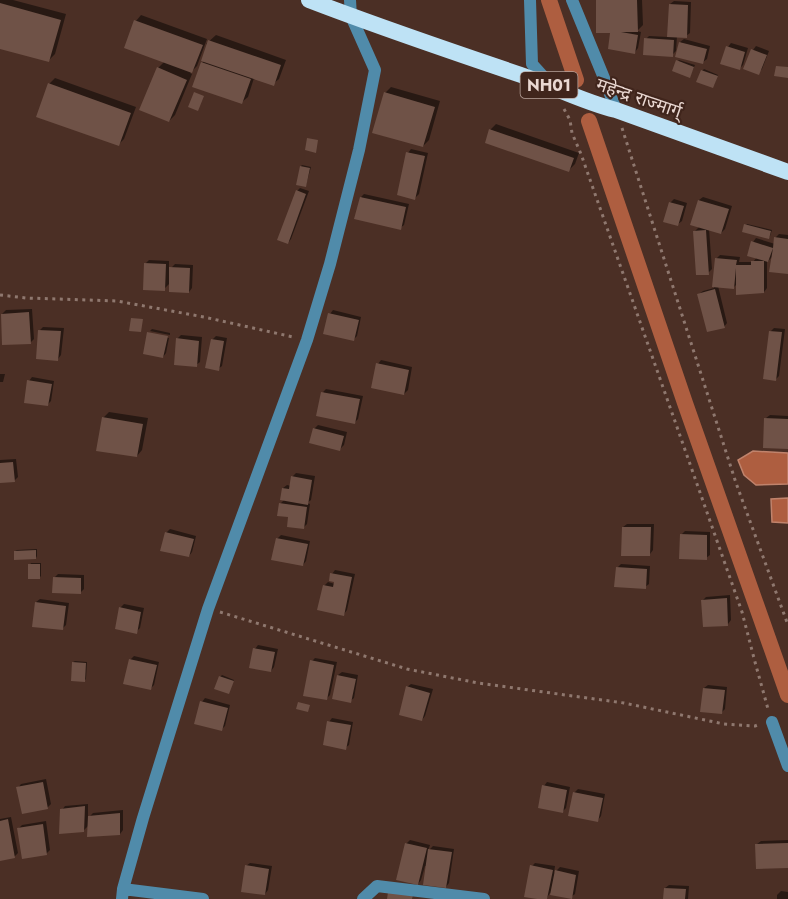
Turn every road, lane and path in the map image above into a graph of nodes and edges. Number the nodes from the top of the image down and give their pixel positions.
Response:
1 (309, 0) edge
2 (530, 0) edge
3 (572, 0) edge
4 (350, 8) edge
5 (552, 86) junction
6 (616, 110) junction
7 (788, 172) edge
8 (0, 295) edge
9 (307, 340) junction
10 (208, 609) junction
11 (788, 625) edge
12 (772, 722) junction
13 (788, 766) edge
14 (123, 894) edge
15 (203, 899) edge
16 (363, 899) edge
17 (483, 899) edge

1 - 4 highway, महेन्द्र राज्मार्ग् / NH01
2 - 5 street
3 - 6 street
4 - 5 highway, महेन्द्र राज्मार्ग् / NH01
4 - 9 street
5 - 6 highway, महेन्द्र राज्मार्ग् / NH01
5 - 12 path
6 - 7 highway, महेन्द्र राज्मार्ग् / NH01
6 - 11 path
8 - 9 path
9 - 10 street
10 - 12 path
10 - 14 street
12 - 13 street
14 - 15 street
16 - 17 street

